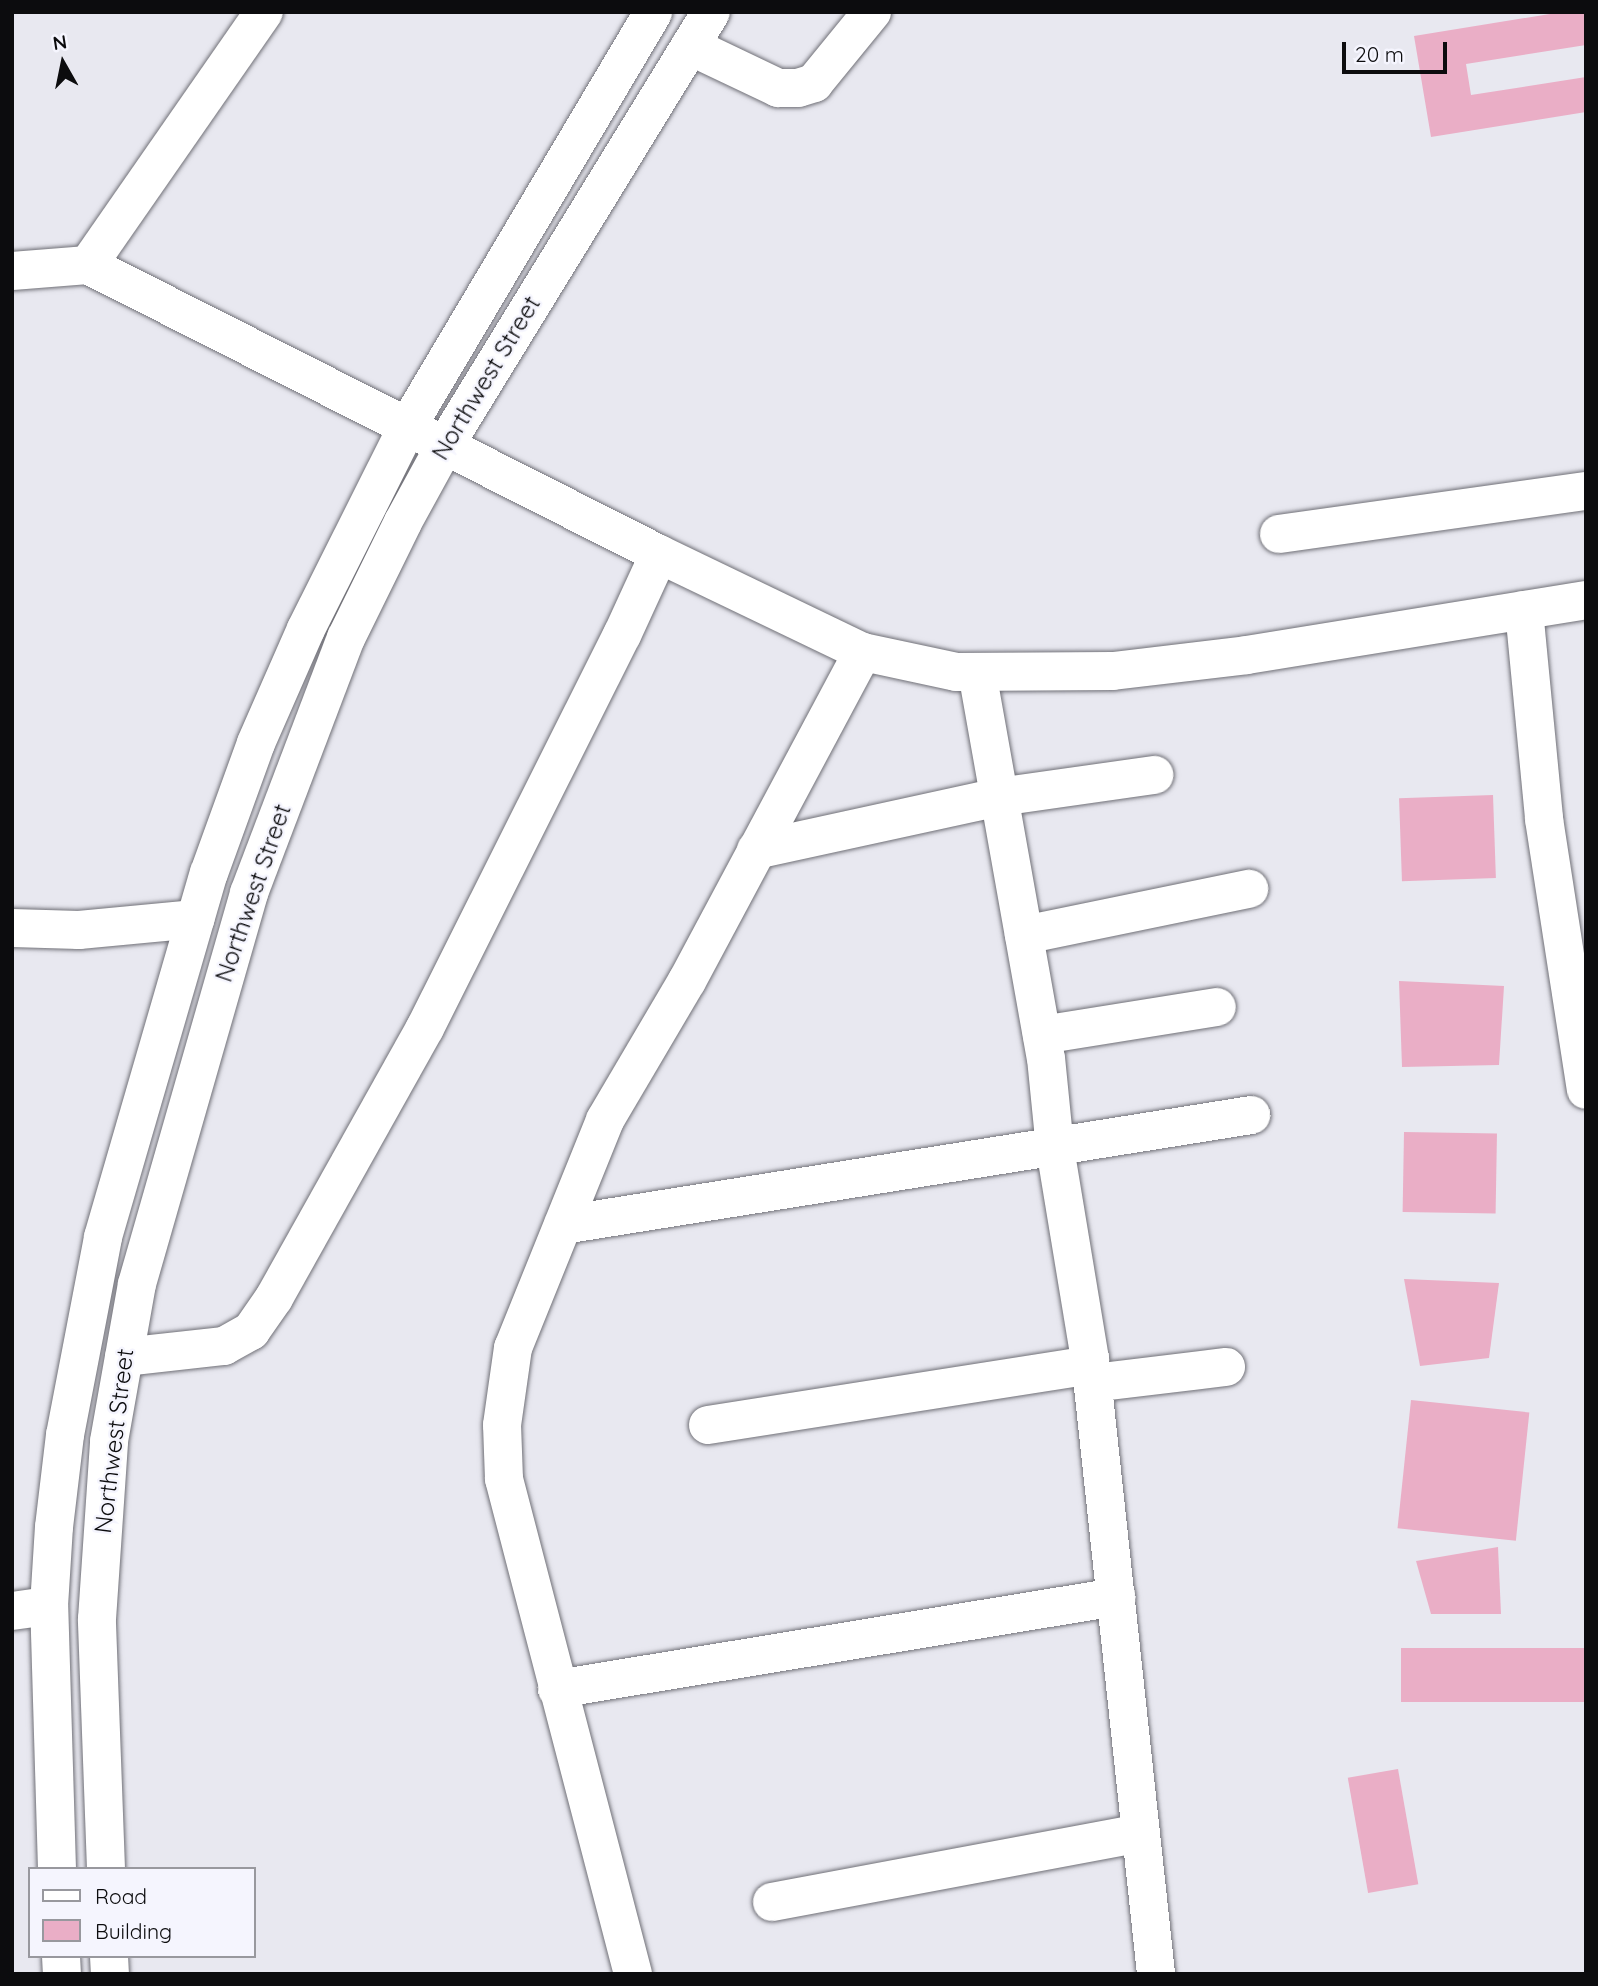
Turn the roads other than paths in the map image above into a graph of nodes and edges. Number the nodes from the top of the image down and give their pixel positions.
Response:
1 (264, 12) edge
2 (653, 12) edge
3 (711, 12) edge
4 (872, 12) edge
5 (690, 46) junction
6 (88, 265) junction
7 (12, 271) edge
8 (407, 427) junction
9 (444, 447) junction
10 (1586, 491) edge
11 (1279, 534) dead end
12 (659, 554) junction
13 (1586, 600) edge
14 (1524, 610) junction
15 (863, 652) junction
16 (977, 672) junction
17 (1154, 775) dead end
18 (999, 797) junction
19 (756, 850) junction
20 (1249, 890) dead end
21 (1571, 897) edge
22 (195, 919) junction
23 (12, 928) edge
24 (1024, 935) junction
25 (1217, 1006) dead end
26 (1042, 1035) junction
27 (1586, 1090) edge
28 (1251, 1115) dead end
29 (1055, 1148) junction
30 (563, 1224) junction
31 (124, 1357) junction
32 (1226, 1367) dead end
33 (1092, 1374) junction
34 (708, 1426) dead end
35 (1116, 1597) junction
36 (49, 1606) junction
37 (12, 1611) edge
38 (557, 1689) junction
39 (1140, 1833) junction
40 (57, 1867) edge
41 (106, 1867) edge
42 (772, 1902) dead end
43 (633, 1974) edge
44 (1156, 1974) edge

1 - 6 street
2 - 8 street, Northwest Street
3 - 5 street, Northwest Street
4 - 5 street
5 - 9 street, Northwest Street
6 - 7 street
6 - 8 street
8 - 9 street
8 - 22 street, Northwest Street
9 - 12 street
9 - 31 street, Northwest Street
10 - 11 street
12 - 15 street
12 - 31 street
13 - 14 street
14 - 16 street
14 - 21 street
15 - 16 street
15 - 19 street
16 - 18 street
17 - 18 street
18 - 19 street
18 - 24 street
19 - 30 street
20 - 24 street
21 - 27 street
22 - 23 street
22 - 36 street, Northwest Street
24 - 26 street
25 - 26 street
26 - 29 street
28 - 29 street
29 - 30 street
29 - 33 street
30 - 38 street
31 - 41 street, Northwest Street
32 - 33 street
33 - 34 street
33 - 35 street
35 - 38 street
35 - 39 street
36 - 37 street
36 - 40 street, Northwest Street
38 - 43 street
39 - 42 street
39 - 44 street

